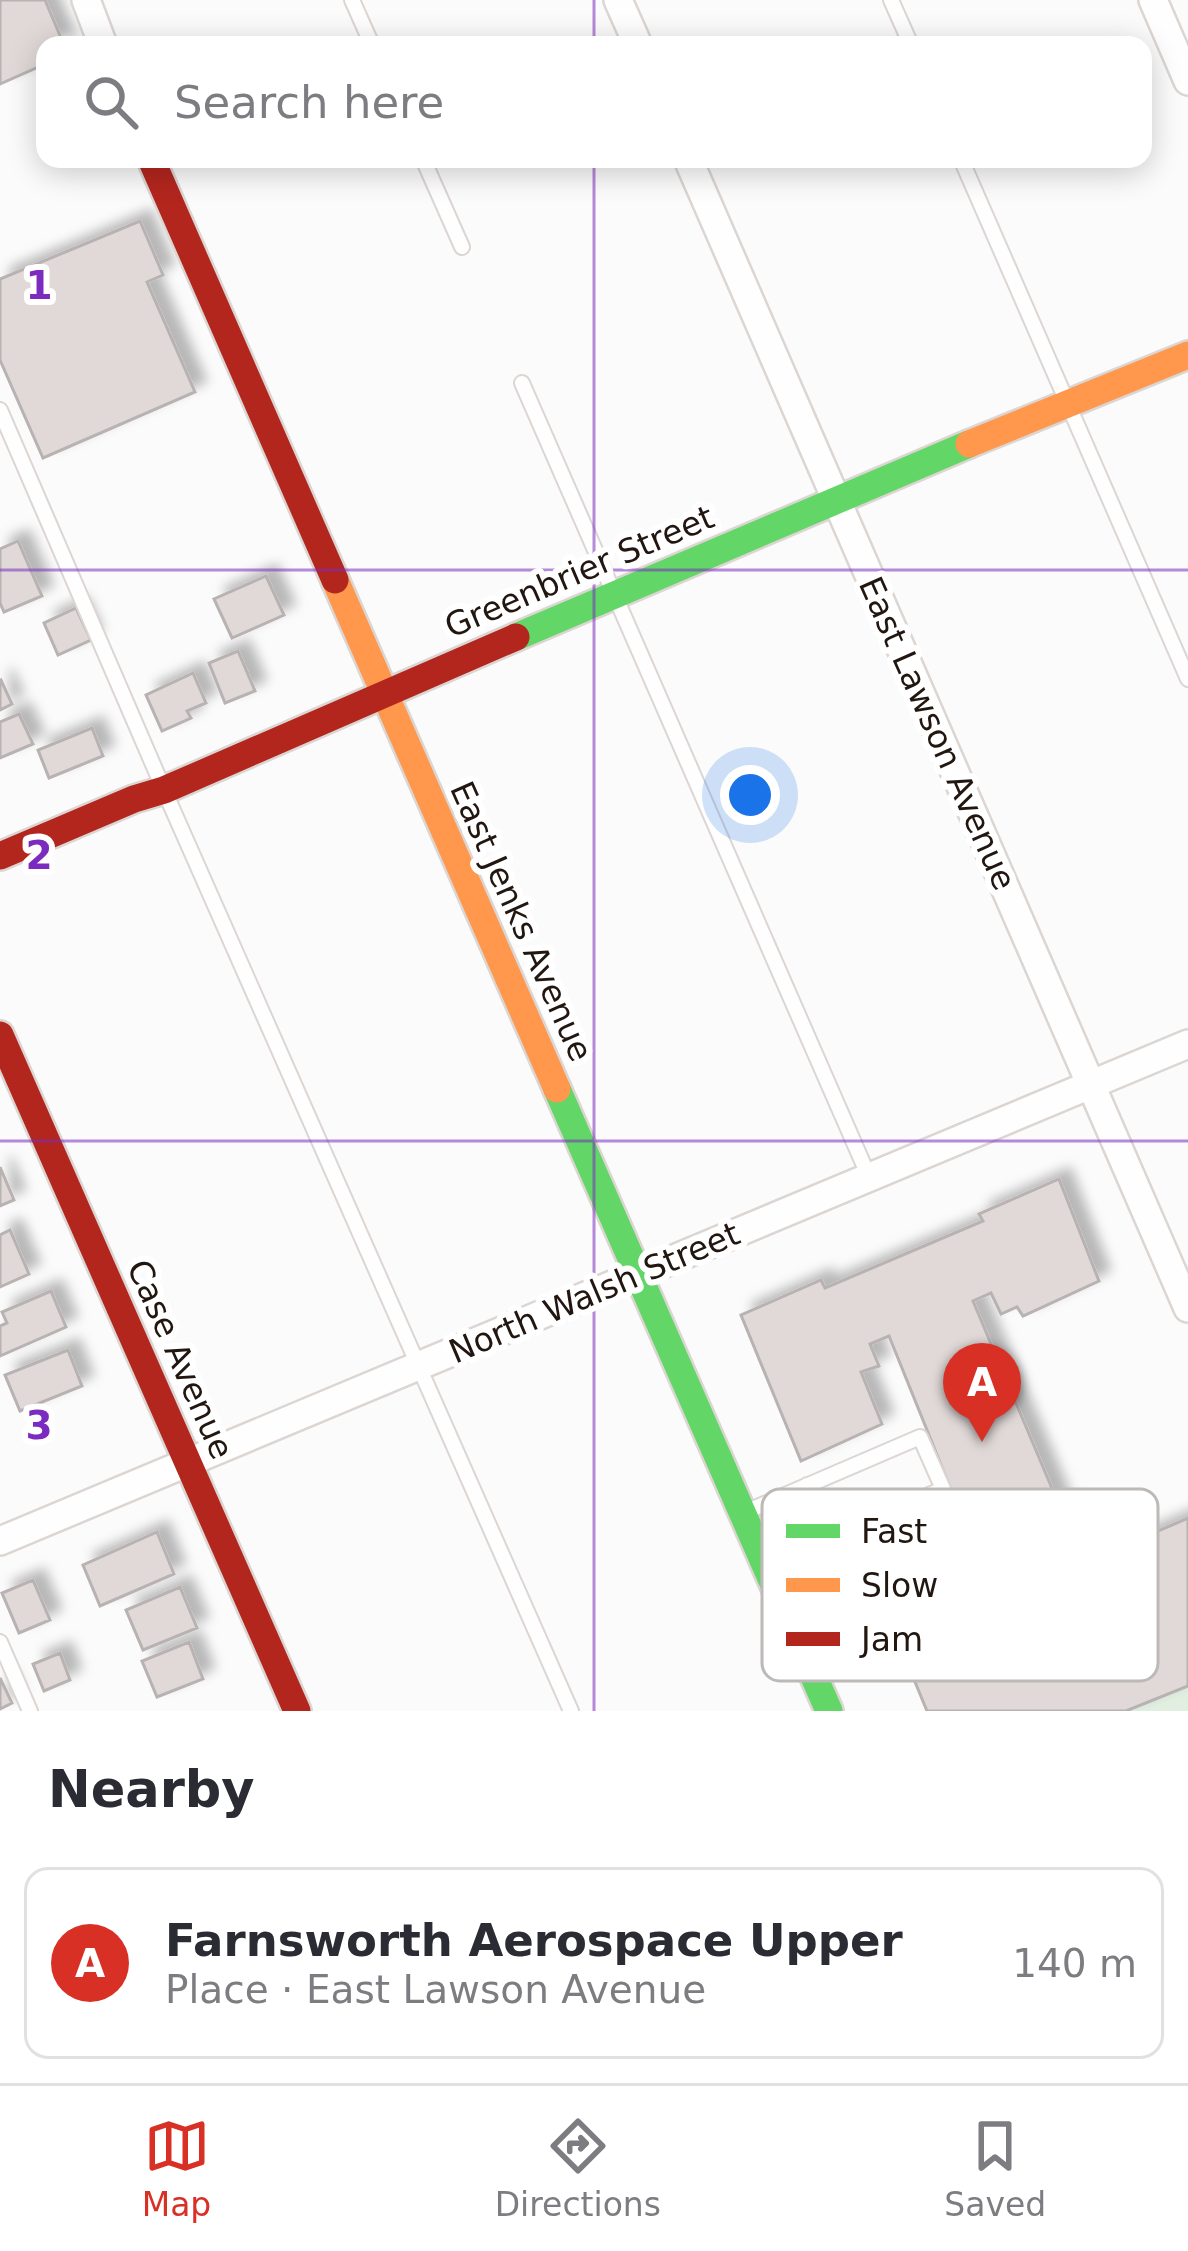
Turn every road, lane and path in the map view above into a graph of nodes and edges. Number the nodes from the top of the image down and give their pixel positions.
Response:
1 (87, 0) edge
2 (352, 0) edge
3 (619, 0) edge
4 (891, 0) edge
5 (1153, 0) edge
6 (100, 36) edge
7 (368, 36) edge
8 (634, 36) edge
9 (907, 36) edge
10 (1188, 81) edge
11 (155, 168) edge
12 (427, 168) edge
13 (692, 168) edge
14 (966, 168) edge
15 (462, 247) dead end
16 (1188, 355) edge
17 (522, 382) dead end
18 (1069, 402) junction
19 (0, 410) edge
20 (837, 502) junction
21 (616, 594) junction
22 (1188, 679) edge
23 (383, 693) junction
24 (164, 790) junction
25 (0, 856) edge
26 (0, 1035) edge
27 (1188, 1044) edge
28 (1092, 1084) junction
29 (869, 1177) junction
30 (638, 1274) junction
31 (1188, 1308) edge
32 (420, 1365) junction
33 (187, 1462) junction
34 (807, 1485) junction
35 (798, 1489) edge
36 (809, 1489) edge
37 (943, 1489) edge
38 (762, 1505) edge
39 (743, 1513) junction
40 (0, 1541) edge
41 (762, 1556) edge
42 (0, 1642) edge
43 (817, 1681) edge
44 (30, 1711) edge
45 (297, 1711) edge
46 (571, 1711) edge
47 (830, 1711) edge

1 - 6 street
2 - 7 lane
3 - 8 street
4 - 9 lane
5 - 10 street
11 - 23 street, East Jenks Avenue
12 - 15 lane
13 - 20 street, East Lawson Avenue
14 - 18 lane
16 - 18 street, Greenbrier Street
17 - 21 lane
18 - 20 street, Greenbrier Street
18 - 22 lane
19 - 24 lane
20 - 21 street, Greenbrier Street
20 - 28 street, East Lawson Avenue
21 - 23 street, Greenbrier Street
21 - 29 lane
23 - 24 street, Greenbrier Street
23 - 30 street, East Jenks Avenue
24 - 25 street, Greenbrier Street
24 - 32 lane
26 - 33 street, Case Avenue
27 - 28 street, North Walsh Street
28 - 29 street, North Walsh Street
28 - 31 street, East Lawson Avenue
29 - 30 street, North Walsh Street
30 - 32 street, North Walsh Street
30 - 39 street, East Jenks Avenue
32 - 33 street, North Walsh Street
32 - 46 lane
33 - 40 street, North Walsh Street
33 - 45 street, Case Avenue
34 - 35 lane
34 - 36 lane
34 - 37 lane
38 - 39 lane
39 - 41 street, East Jenks Avenue
42 - 44 lane
43 - 47 street, East Jenks Avenue

